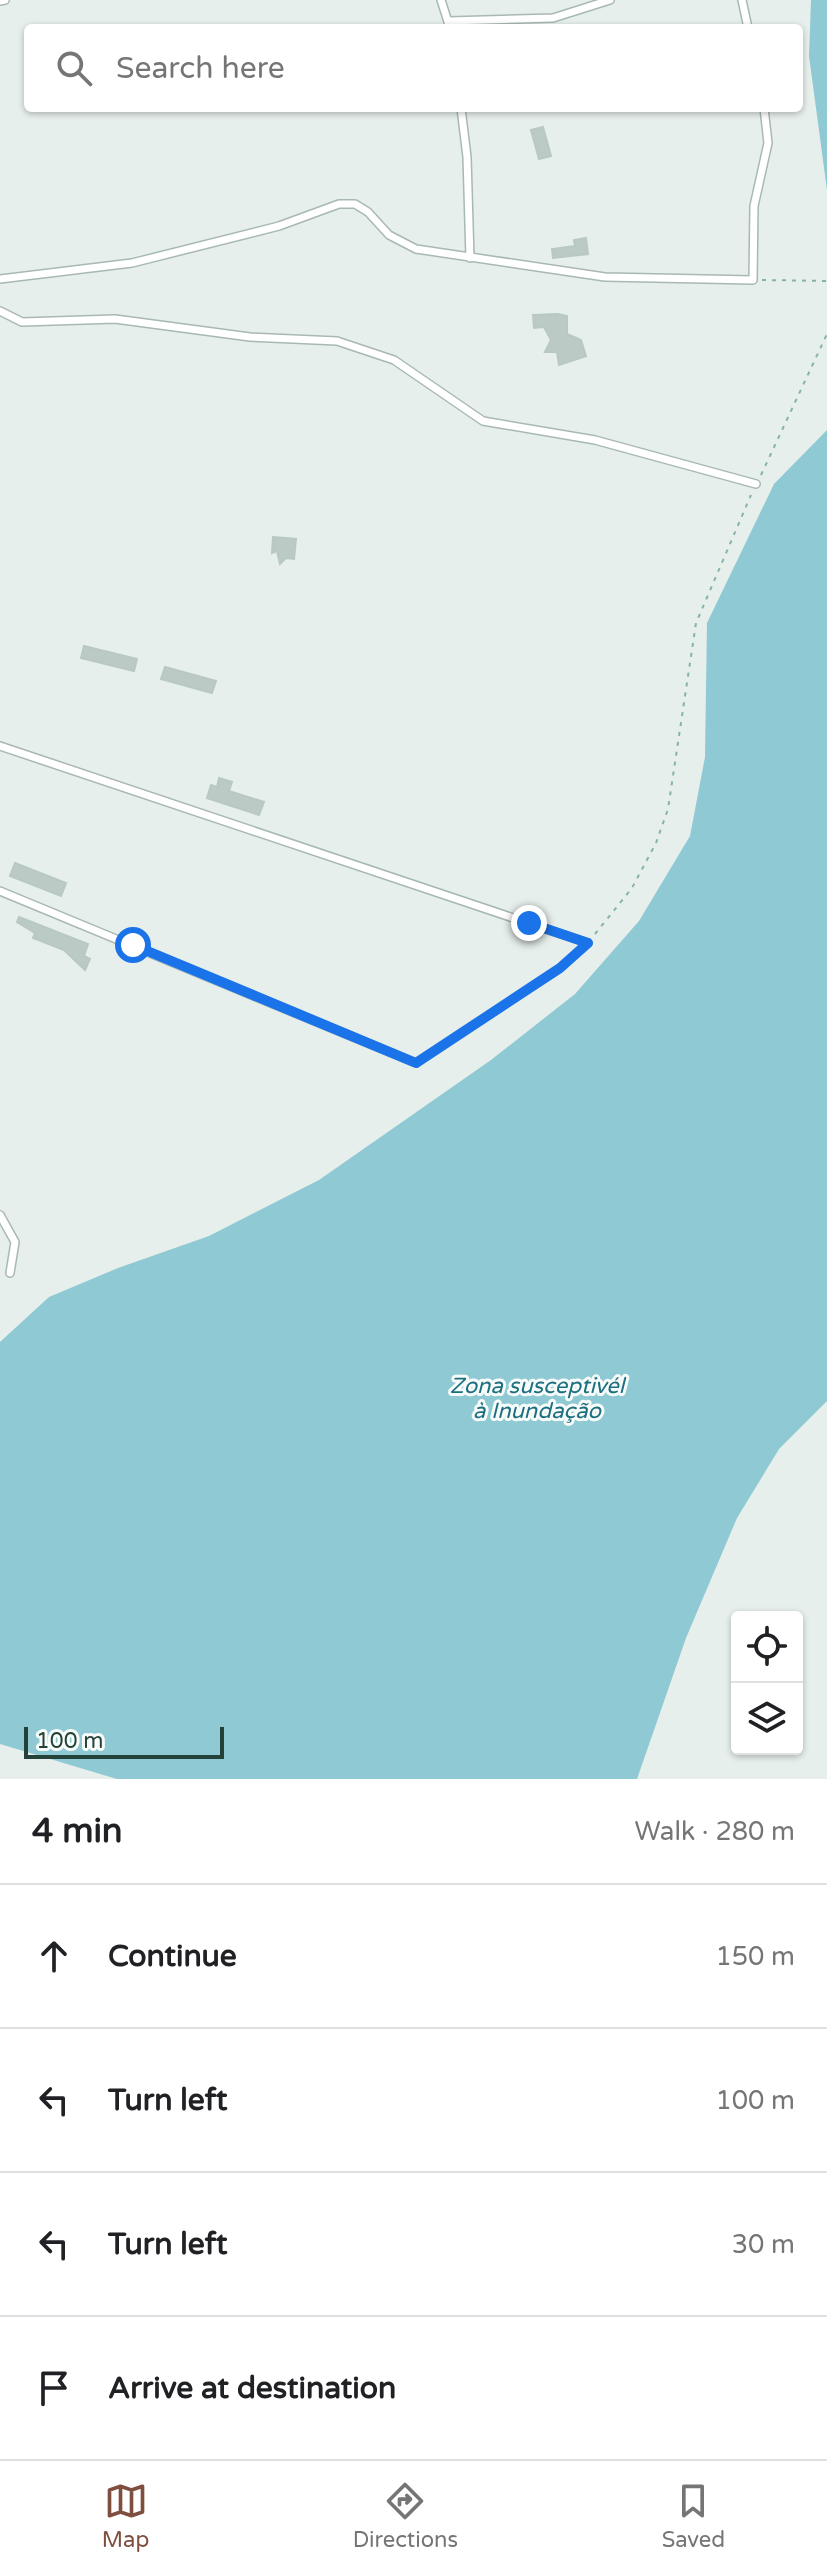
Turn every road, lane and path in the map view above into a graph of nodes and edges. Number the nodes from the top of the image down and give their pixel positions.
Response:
1 (441, 0) edge
2 (610, 0) edge
3 (742, 0) edge
4 (450, 24) edge
5 (747, 24) edge
6 (461, 112) edge
7 (764, 112) edge
8 (470, 258) junction
9 (0, 279) edge
10 (753, 280) junction
11 (827, 281) edge
12 (0, 311) edge
13 (827, 334) edge
14 (756, 484) junction
15 (0, 746) edge
16 (0, 891) edge
17 (588, 943) junction
18 (416, 1063) joint
19 (0, 1215) edge
20 (10, 1273) dead end

1 - 4 lane
2 - 4 lane
3 - 5 lane
6 - 8 lane
7 - 10 lane
8 - 9 lane
8 - 10 lane
10 - 11 path
12 - 14 lane
13 - 14 path
14 - 17 path
15 - 17 lane
16 - 18 lane
17 - 18 path
19 - 20 lane

